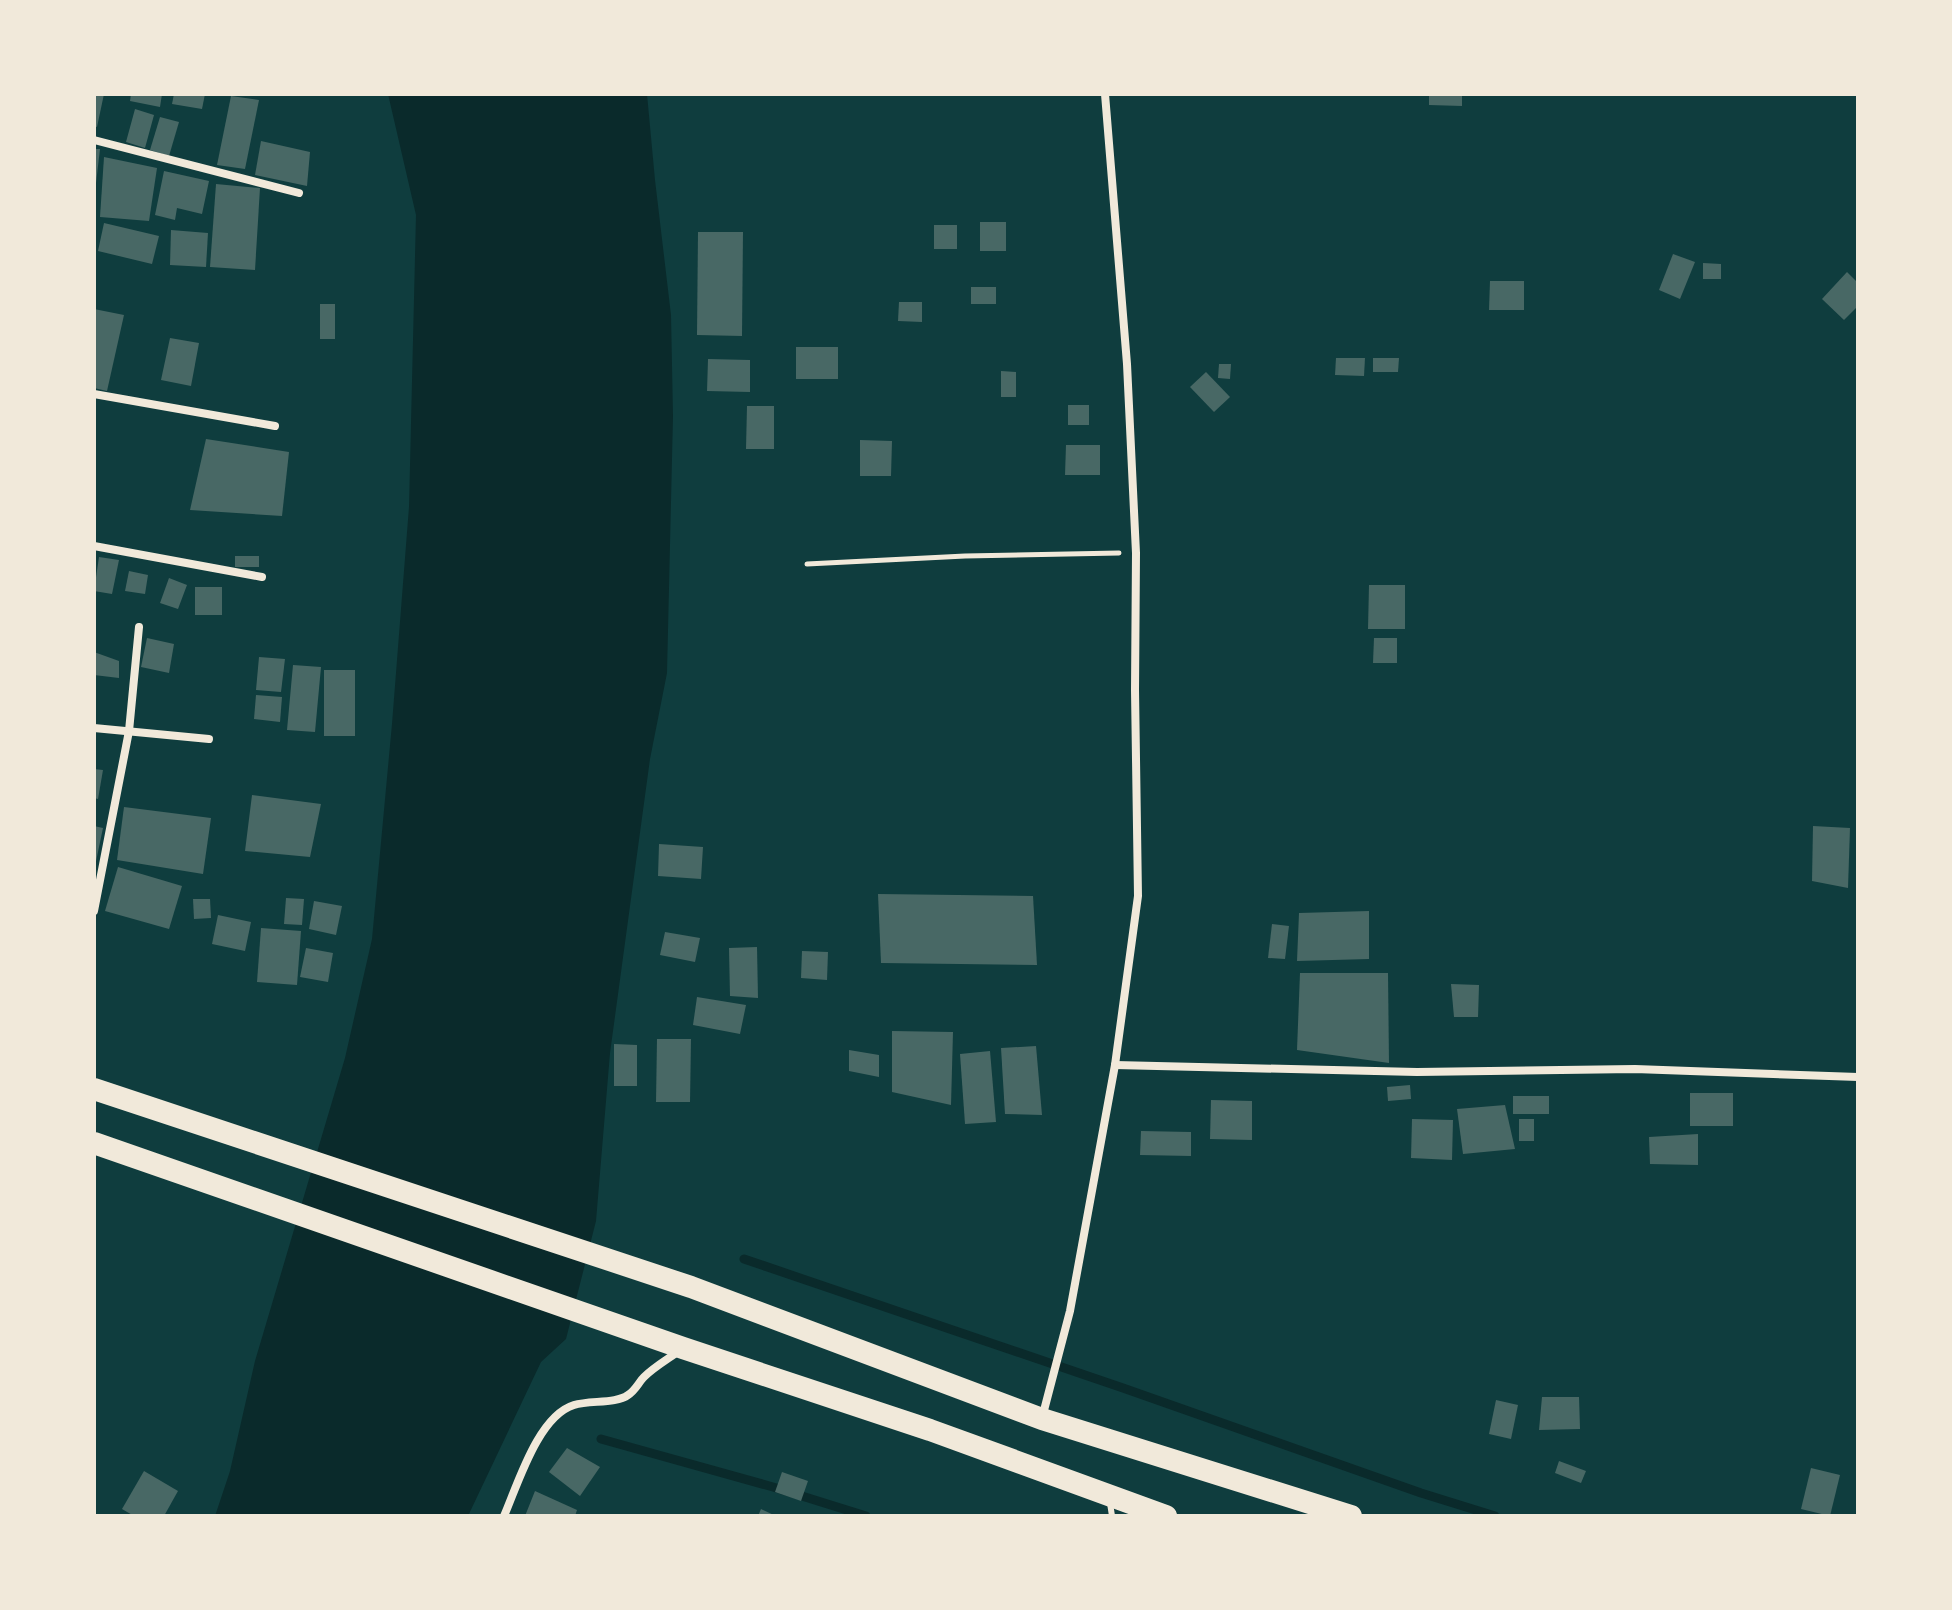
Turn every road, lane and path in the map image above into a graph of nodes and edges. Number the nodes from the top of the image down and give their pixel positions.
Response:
1 (1105, 94) edge
2 (94, 140) edge
3 (299, 193) dead end
4 (94, 394) edge
5 (275, 426) dead end
6 (94, 546) edge
7 (1136, 553) junction
8 (807, 564) dead end
9 (262, 577) dead end
10 (139, 627) dead end
11 (94, 728) edge
12 (129, 731) junction
13 (209, 739) dead end
14 (94, 911) edge
15 (1115, 1065) junction
16 (1858, 1077) edge
17 (94, 1089) edge
18 (94, 1143) edge
19 (677, 1346) junction
20 (1042, 1419) junction
21 (1111, 1506) edge
22 (504, 1516) edge
23 (1166, 1516) edge
24 (1351, 1516) edge

1 - 7 street
2 - 3 street
4 - 5 street
6 - 9 street
7 - 8 path
7 - 15 street
10 - 12 street
11 - 12 street
12 - 13 street
12 - 14 street
15 - 16 street
15 - 20 street
17 - 20 highway
18 - 19 highway
19 - 21 highway
19 - 22 street
20 - 24 highway
21 - 23 highway

